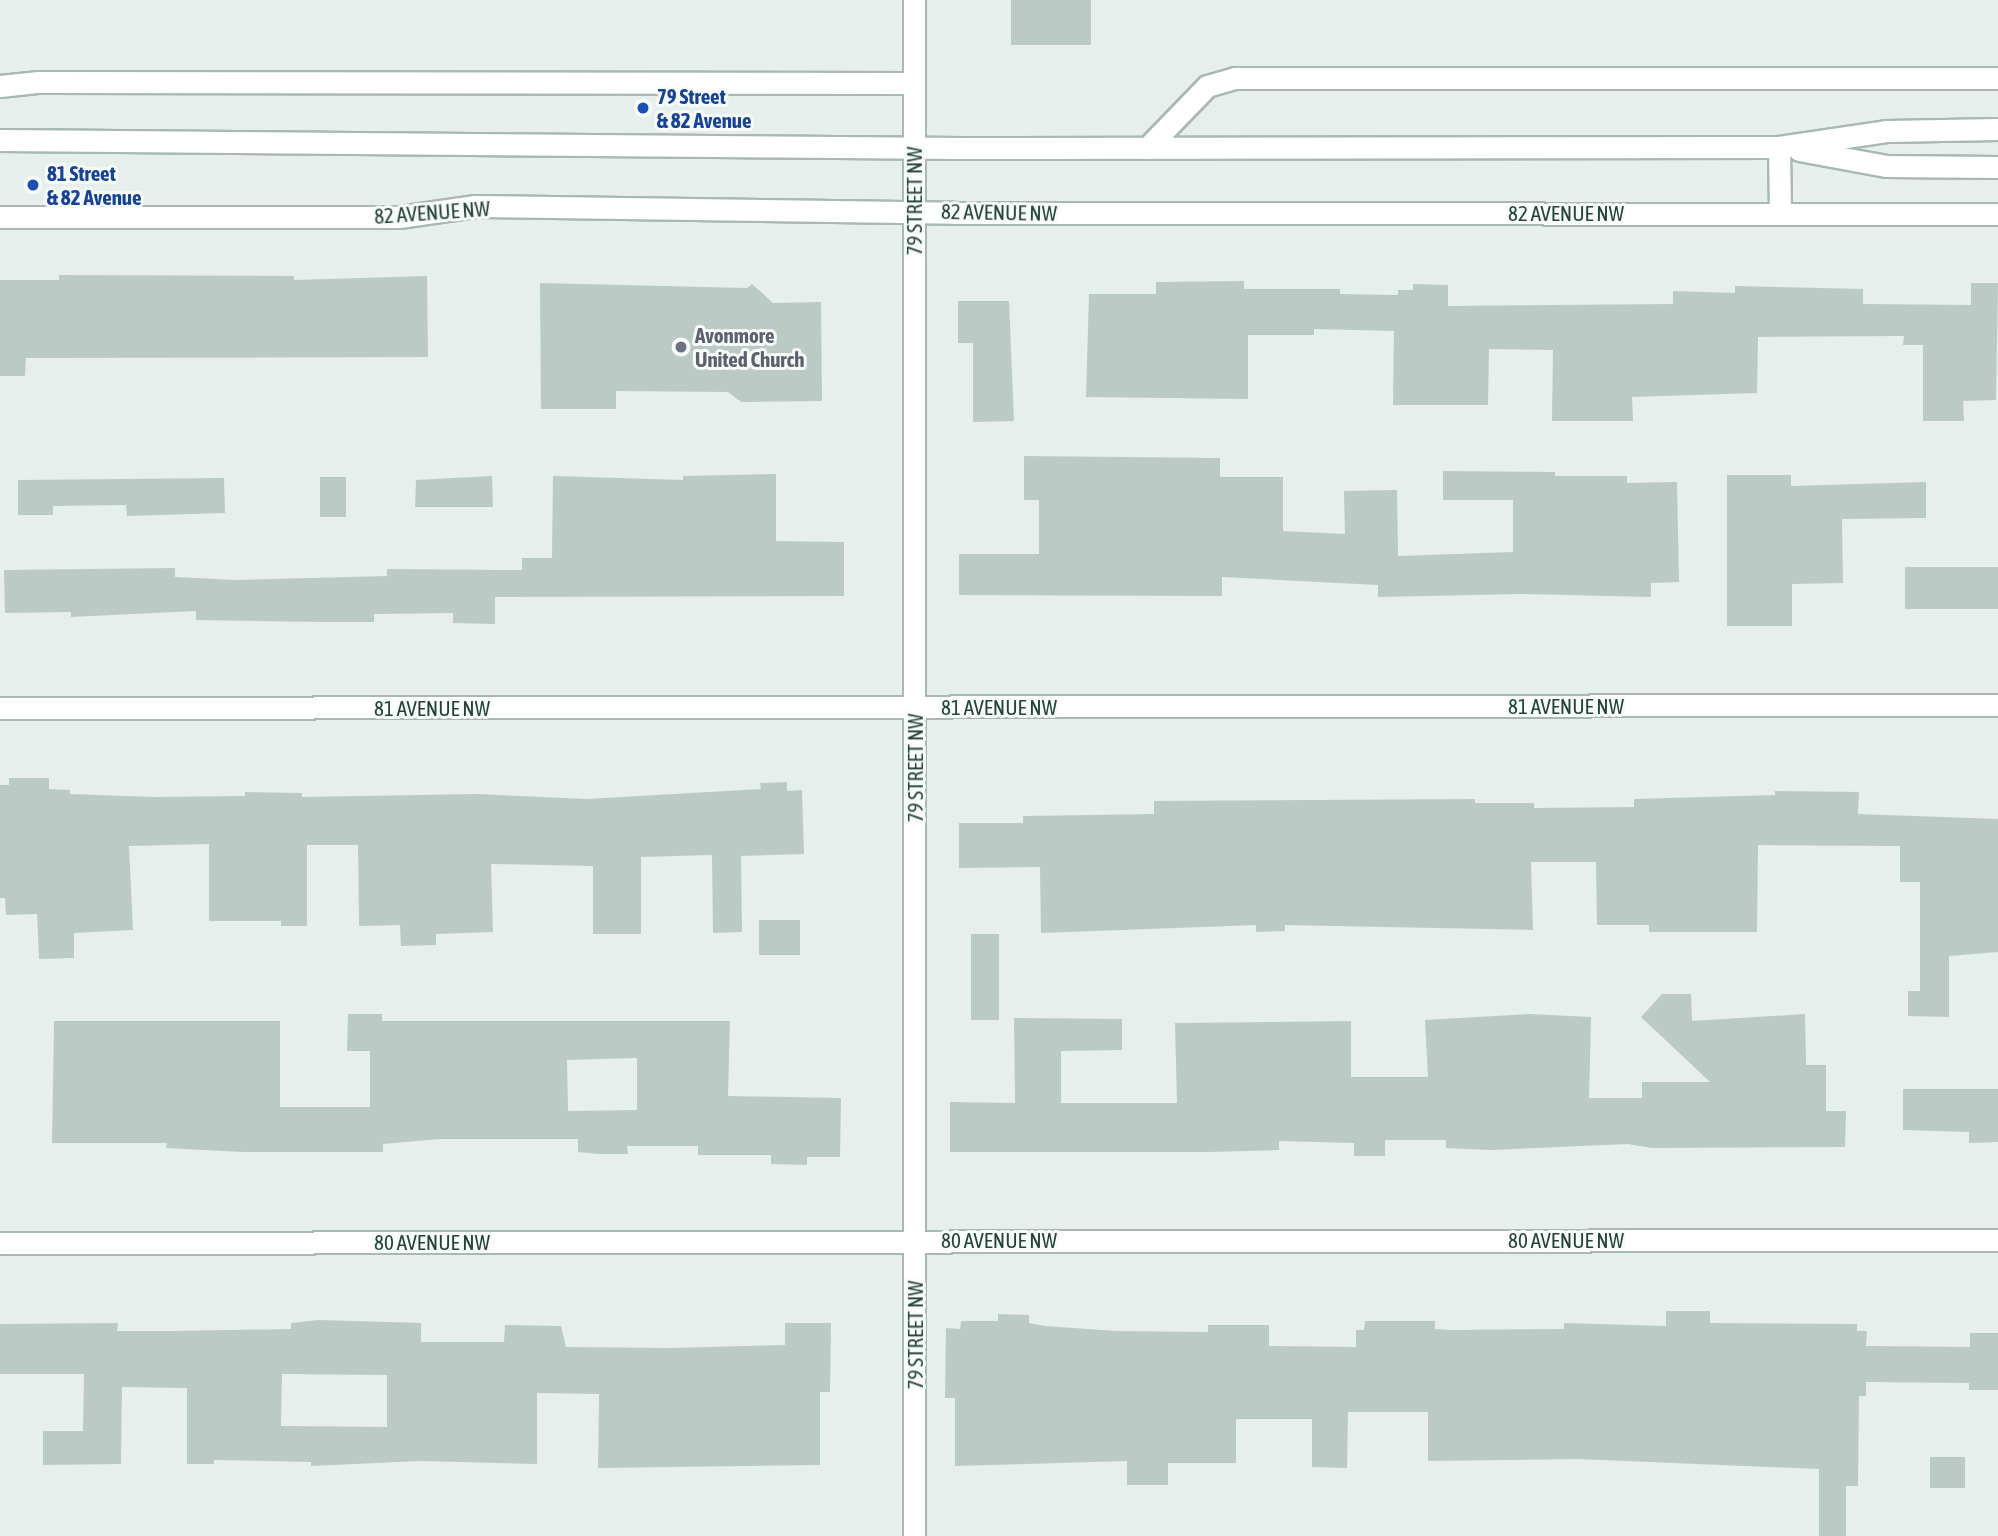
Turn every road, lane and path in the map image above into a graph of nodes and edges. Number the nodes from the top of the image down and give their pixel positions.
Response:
1 (914, 0) edge
2 (1998, 78) edge
3 (913, 83) junction
4 (0, 86) edge
5 (1998, 129) edge
6 (0, 141) edge
7 (1779, 147) junction
8 (915, 148) junction
9 (1147, 148) junction
10 (1998, 167) edge
11 (914, 209) junction
12 (1780, 213) junction
13 (1998, 214) edge
14 (0, 217) edge
15 (1998, 705) edge
16 (0, 708) edge
17 (916, 708) junction
18 (915, 1240) junction
19 (1998, 1240) edge
20 (0, 1243) edge
21 (914, 1536) edge

1 - 3 street, 79 STREET NW
2 - 9 street
3 - 4 street
3 - 8 street, 79 STREET NW
5 - 7 street
6 - 8 street
7 - 9 street
7 - 10 street
7 - 12 street
8 - 9 street
8 - 11 street, 79 STREET NW
11 - 12 street, 82 AVENUE NW
11 - 14 street, 82 AVENUE NW
11 - 17 street, 79 STREET NW
12 - 13 street, 82 AVENUE NW
15 - 17 street, 81 AVENUE NW
16 - 17 street, 81 AVENUE NW
17 - 18 street, 79 STREET NW
18 - 19 street, 80 AVENUE NW
18 - 20 street, 80 AVENUE NW
18 - 21 street, 79 STREET NW

